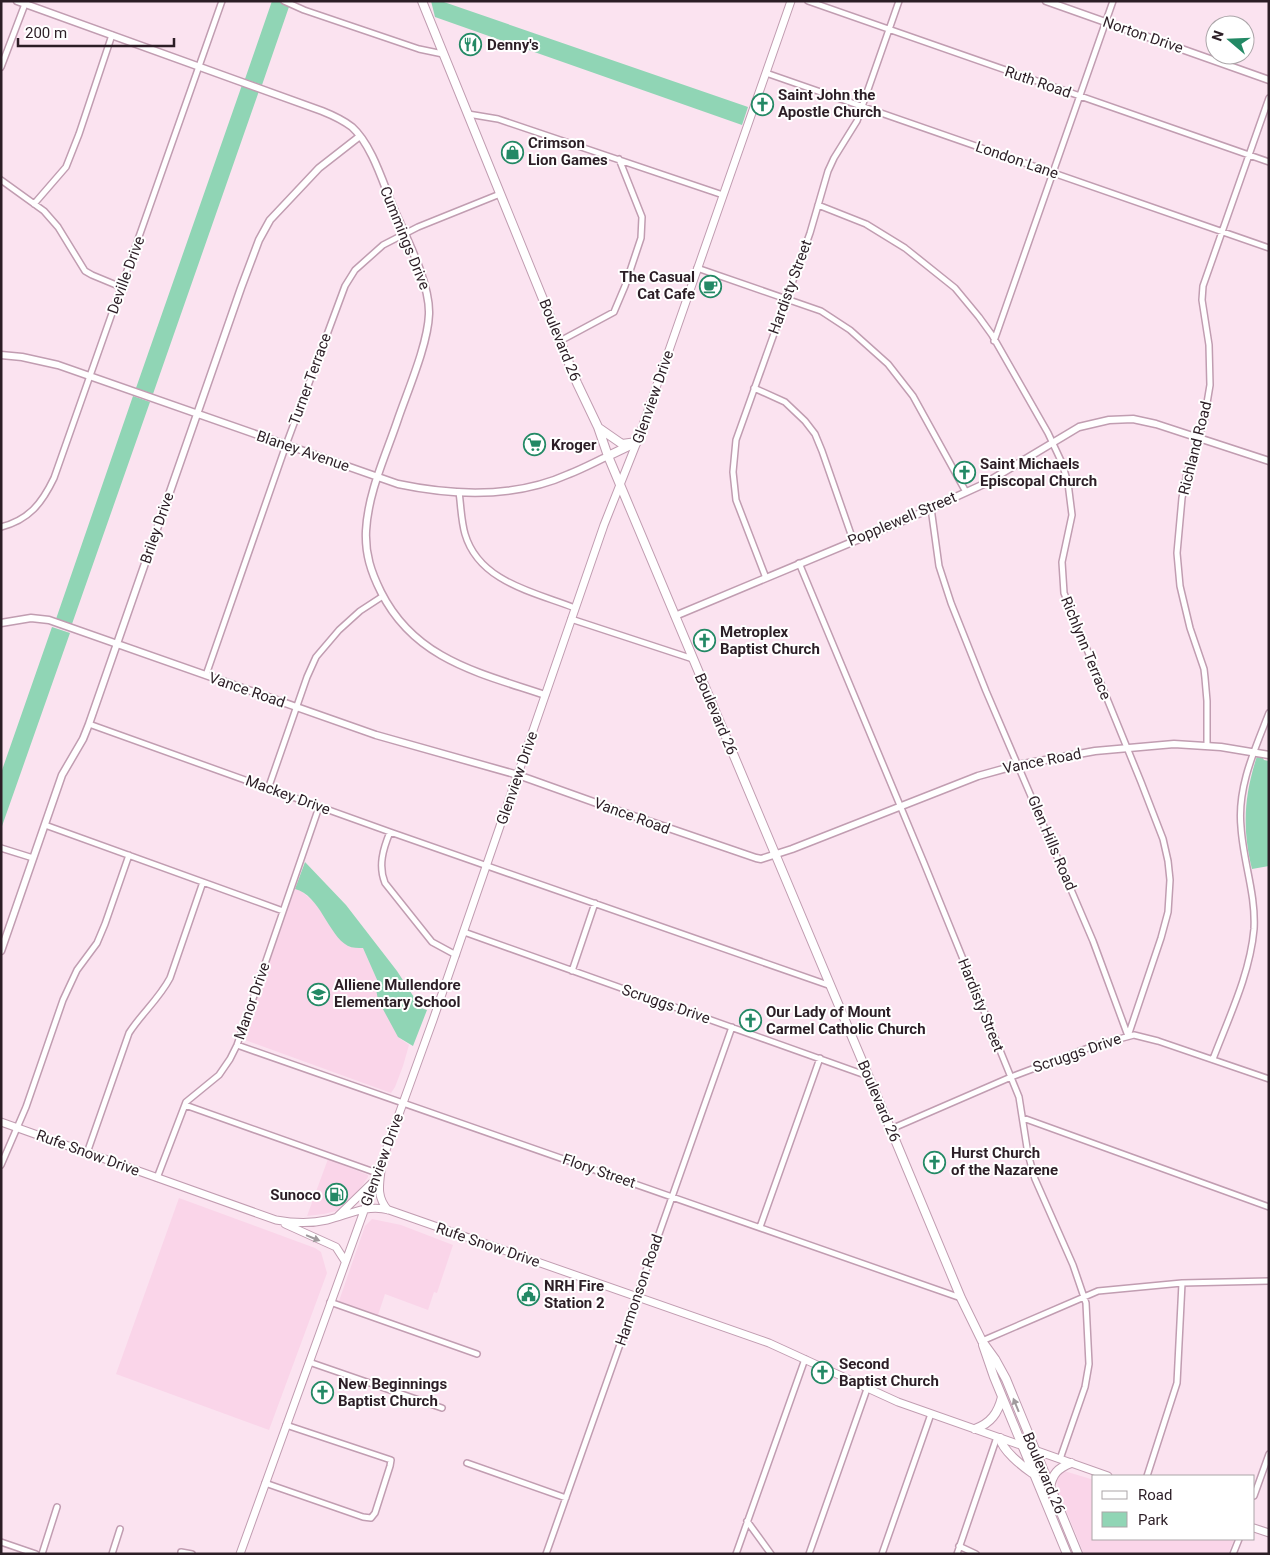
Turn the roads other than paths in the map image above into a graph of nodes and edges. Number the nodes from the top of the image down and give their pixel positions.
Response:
1 (17, 1) edge
2 (222, 1) edge
3 (284, 1) edge
4 (422, 1) edge
5 (791, 1) edge
6 (808, 1) edge
7 (899, 1) edge
8 (1046, 1) edge
9 (1113, 1) edge
10 (25, 4) junction
11 (1106, 22) junction
12 (889, 29) junction
13 (112, 35) junction
14 (443, 54) junction
15 (200, 66) junction
16 (1, 67) edge
17 (766, 73) junction
18 (1269, 80) edge
19 (1081, 97) junction
20 (1269, 98) edge
21 (862, 106) junction
22 (468, 114) junction
23 (360, 136) junction
24 (1249, 155) junction
25 (619, 159) junction
26 (1269, 162) edge
27 (1054, 173) junction
28 (1, 180) edge
29 (500, 194) junction
30 (723, 195) junction
31 (34, 204) junction
32 (818, 205) junction
33 (1222, 232) junction
34 (405, 234) junction
35 (1269, 248) edge
36 (697, 268) junction
37 (121, 287) junction
38 (787, 298) junction
39 (560, 341) junction
40 (994, 341) junction
41 (1, 355) edge
42 (90, 376) junction
43 (754, 388) junction
44 (196, 414) junction
45 (598, 427) junction
46 (1199, 437) junction
47 (637, 442) junction
48 (1052, 442) junction
49 (286, 445) junction
50 (608, 456) junction
51 (1269, 461) edge
52 (378, 477) junction
53 (620, 485) junction
54 (459, 492) junction
55 (966, 492) junction
56 (931, 508) junction
57 (1, 527) edge
58 (853, 540) junction
59 (799, 563) junction
60 (766, 578) junction
61 (383, 596) junction
62 (575, 608) junction
63 (675, 616) junction
64 (571, 619) junction
65 (1, 623) edge
66 (116, 643) junction
67 (693, 659) junction
68 (206, 675) junction
69 (546, 695) junction
70 (296, 707) junction
71 (1269, 713) edge
72 (89, 724) junction
73 (1207, 746) junction
74 (1127, 748) junction
75 (1254, 753) junction
76 (1269, 756) edge
77 (1018, 764) junction
78 (518, 774) junction
79 (268, 789) junction
80 (900, 806) junction
81 (320, 807) junction
82 (45, 825) junction
83 (390, 832) junction
84 (1, 848) edge
85 (775, 854) junction
86 (129, 855) junction
87 (33, 858) junction
88 (487, 865) junction
89 (203, 882) junction
90 (596, 903) junction
91 (283, 911) junction
92 (464, 932) junction
93 (1, 951) edge
94 (456, 955) junction
95 (572, 971) junction
96 (831, 986) junction
97 (732, 1027) junction
98 (1128, 1036) junction
99 (237, 1045) junction
100 (820, 1058) junction
101 (1212, 1059) junction
102 (869, 1076) junction
103 (1010, 1077) junction
104 (1269, 1079) edge
105 (402, 1102) junction
106 (185, 1105) junction
107 (1023, 1118) junction
108 (1, 1122) edge
109 (17, 1128) junction
110 (891, 1129) junction
111 (87, 1154) junction
112 (382, 1159) junction
113 (1, 1165) edge
114 (377, 1173) junction
115 (157, 1178) junction
116 (374, 1181) junction
117 (672, 1196) junction
118 (1269, 1207) edge
119 (364, 1209) junction
120 (388, 1210) junction
121 (338, 1216) junction
122 (276, 1220) junction
123 (760, 1227) junction
124 (345, 1261) junction
125 (1269, 1282) edge
126 (1182, 1283) junction
127 (1084, 1296) junction
128 (637, 1297) junction
129 (960, 1298) junction
130 (330, 1302) junction
131 (982, 1341) junction
132 (477, 1354) dead end
133 (805, 1359) junction
134 (309, 1362) junction
135 (867, 1389) junction
136 (1002, 1398) junction
137 (442, 1408) dead end
138 (931, 1414) junction
139 (286, 1425) junction
140 (975, 1429) junction
141 (998, 1437) junction
142 (1022, 1446) junction
143 (1034, 1450) junction
144 (1269, 1454) edge
145 (1060, 1459) junction
146 (467, 1463) dead end
147 (1071, 1463) junction
148 (1032, 1473) junction
149 (1105, 1475) edge
150 (1147, 1475) edge
151 (265, 1483) junction
152 (1050, 1488) junction
153 (1255, 1493) edge
154 (566, 1498) junction
155 (57, 1507) dead end
156 (747, 1521) junction
157 (1255, 1528) edge
158 (120, 1529) dead end
159 (1269, 1533) edge
160 (1239, 1540) edge
161 (1, 1542) edge
162 (959, 1546) junction
163 (36, 1554) edge
164 (42, 1554) edge
165 (112, 1554) edge
166 (181, 1554) edge
167 (192, 1554) edge
168 (240, 1554) edge
169 (546, 1554) edge
170 (736, 1554) edge
171 (771, 1554) edge
172 (809, 1554) edge
173 (882, 1554) edge
174 (957, 1554) edge
175 (976, 1554) edge
176 (1067, 1554) edge
177 (1078, 1554) edge
178 (1233, 1554) edge

1 - 10 street, Cummings Drive
2 - 15 street, Deville Drive
3 - 14 street
4 - 14 main road, Boulevard 26
5 - 17 main road, Glenview Drive
6 - 12 street, Ruth Road
7 - 12 street, Hardisty Street
8 - 11 street, Norton Drive
9 - 11 street
10 - 13 street, Cummings Drive
10 - 16 street
11 - 18 street, Norton Drive
11 - 19 street
12 - 19 street, Ruth Road
12 - 21 street, Hardisty Street
13 - 15 street, Cummings Drive
13 - 31 street
14 - 22 main road, Boulevard 26
15 - 23 street, Cummings Drive
15 - 37 street, Deville Drive
17 - 21 street, London Lane
17 - 30 main road, Glenview Drive
19 - 24 street, Ruth Road
19 - 27 street
20 - 24 street, Richland Road
21 - 27 street, London Lane
21 - 32 street, Hardisty Street
22 - 25 street
22 - 29 main road, Boulevard 26
23 - 34 street, Cummings Drive
23 - 44 street, Briley Drive
24 - 26 street, Ruth Road
24 - 33 street, Richland Road
25 - 30 street
25 - 39 street
27 - 33 street, London Lane
27 - 40 street
28 - 31 street
29 - 34 street, Turner Terrace
29 - 39 main road, Boulevard 26
30 - 36 main road, Glenview Drive
31 - 37 street
32 - 38 street, Hardisty Street
32 - 40 street, Richlynn Terrace
33 - 35 street, London Lane
33 - 46 street, Richland Road
34 - 49 street, Turner Terrace
34 - 52 street, Cummings Drive
36 - 38 street
36 - 47 main road, Glenview Drive
37 - 42 street, Deville Drive
38 - 43 street, Hardisty Street
38 - 55 street
39 - 45 main road, Boulevard 26
40 - 48 street, Richlynn Terrace
41 - 42 street, Blaney Avenue
42 - 44 street, Blaney Avenue
42 - 57 street, Deville Drive
43 - 58 street
43 - 60 street, Hardisty Street
44 - 49 street, Blaney Avenue
44 - 66 street, Briley Drive
45 - 47 main road
45 - 50 main road, Boulevard 26
46 - 48 street, Popplewell Street
46 - 51 street, Popplewell Street
46 - 73 street, Richland Road
47 - 50 main road
47 - 53 main road, Glenview Drive
48 - 55 street, Popplewell Street
48 - 74 street, Richlynn Terrace
49 - 52 street, Blaney Avenue
49 - 68 street, Turner Terrace
50 - 53 main road, Boulevard 26
50 - 54 street, Blaney Avenue
52 - 54 street, Blaney Avenue
52 - 61 street, Cummings Drive
53 - 62 main road, Glenview Drive
53 - 63 main road, Boulevard 26
54 - 62 street
55 - 56 street, Popplewell Street
56 - 58 street, Popplewell Street
56 - 77 street, Glen Hills Road
58 - 59 street, Popplewell Street
59 - 60 street, Popplewell Street
59 - 80 street, Hardisty Street
60 - 63 street, Popplewell Street
61 - 69 street, Cummings Drive
61 - 70 street
62 - 64 main road, Glenview Drive
63 - 67 main road, Boulevard 26
64 - 67 street
64 - 69 main road, Glenview Drive
65 - 66 street, Vance Road
66 - 68 street, Vance Road
66 - 72 street, Briley Drive
67 - 85 main road, Boulevard 26
68 - 70 street, Vance Road
69 - 78 main road, Glenview Drive
70 - 78 street, Vance Road
70 - 79 street
71 - 75 street
72 - 79 street, Mackey Drive
72 - 82 street, Briley Drive
73 - 74 street, Vance Road
73 - 75 street, Vance Road
74 - 77 street, Vance Road
74 - 98 street, Richlynn Terrace
75 - 76 street, Vance Road
75 - 101 street
77 - 80 street, Vance Road
77 - 98 street, Glen Hills Road
78 - 85 street, Vance Road
78 - 88 main road, Glenview Drive
79 - 81 street, Mackey Drive
80 - 85 street, Vance Road
80 - 103 street, Hardisty Street
81 - 83 street, Mackey Drive
81 - 91 street, Manor Drive
82 - 86 street
82 - 87 street, Briley Drive
83 - 88 street, Mackey Drive
83 - 94 street
84 - 87 street
85 - 96 main road, Boulevard 26
86 - 89 street
86 - 109 street
87 - 93 street, Briley Drive
88 - 90 street, Mackey Drive
88 - 92 main road, Glenview Drive
89 - 91 street
89 - 111 street
90 - 95 street
90 - 96 street, Mackey Drive
91 - 99 street, Manor Drive
92 - 94 main road, Glenview Drive
92 - 95 street, Scruggs Drive
94 - 105 main road, Glenview Drive
95 - 97 street, Scruggs Drive
96 - 102 main road, Boulevard 26
97 - 100 street, Scruggs Drive
97 - 117 street, Harmonson Road
98 - 101 street, Scruggs Drive
98 - 103 street, Scruggs Drive
99 - 105 street, Flory Street
99 - 106 street, Manor Drive
100 - 102 street, Scruggs Drive
100 - 123 street
101 - 104 street, Scruggs Drive
102 - 110 main road, Boulevard 26
103 - 107 street, Hardisty Street
103 - 110 street, Scruggs Drive
105 - 112 main road, Glenview Drive
105 - 117 street, Flory Street
106 - 114 street
106 - 115 street, Manor Drive
107 - 118 street
107 - 127 street, Hardisty Street
108 - 109 main road, Rufe Snow Drive
109 - 111 main road, Rufe Snow Drive
109 - 113 street
110 - 129 main road, Boulevard 26
111 - 115 main road, Rufe Snow Drive
112 - 114 main road, Glenview Drive
112 - 120 main road
114 - 116 main road, Glenview Drive
115 - 122 main road, Rufe Snow Drive
116 - 119 main road, Glenview Drive
116 - 121 main road
117 - 123 street, Flory Street
117 - 128 street, Harmonson Road
119 - 120 main road, Rufe Snow Drive
119 - 121 main road, Rufe Snow Drive
119 - 124 main road, Glenview Drive
120 - 128 main road, Rufe Snow Drive
121 - 122 main road, Rufe Snow Drive
122 -> 124 main road
123 - 129 street, Flory Street
124 - 130 main road, Glenview Drive
125 - 126 street
126 - 127 street
126 - 150 street
127 - 131 street
127 - 145 street, Hardisty Street
128 - 133 main road, Rufe Snow Drive
128 - 154 street, Harmonson Road
129 - 131 main road, Boulevard 26
130 - 132 street
130 - 134 main road, Glenview Drive
131 - 136 main road, Boulevard 26
143 -> 131 main road, Boulevard 26
133 - 135 main road, Rufe Snow Drive
133 - 156 street
134 - 137 street
134 - 139 main road, Glenview Drive
135 - 138 main road, Rufe Snow Drive
135 - 172 street
136 - 140 main road
136 - 142 main road, Boulevard 26
138 - 140 main road, Rufe Snow Drive
138 - 173 street
139 - 151 main road, Glenview Drive
139 - 151 street
140 - 141 main road, Rufe Snow Drive
141 - 142 main road, Rufe Snow Drive
141 - 148 main road
141 - 162 street
142 - 143 main road, Rufe Snow Drive
142 - 148 main road, Boulevard 26
143 - 145 main road, Rufe Snow Drive
143 - 152 main road, Boulevard 26
144 - 153 street
145 - 147 main road, Rufe Snow Drive
146 - 154 street
147 - 149 main road, Rufe Snow Drive
147 - 152 main road
148 - 176 main road, Boulevard 26
151 - 168 main road, Glenview Drive
152 - 177 main road, Boulevard 26
154 - 169 street, Harmonson Road
155 - 164 street
156 - 170 street
156 - 171 street
157 - 159 main road
158 - 165 street
160 - 178 street
161 - 163 street
162 - 174 street
162 - 175 street
166 - 167 street

